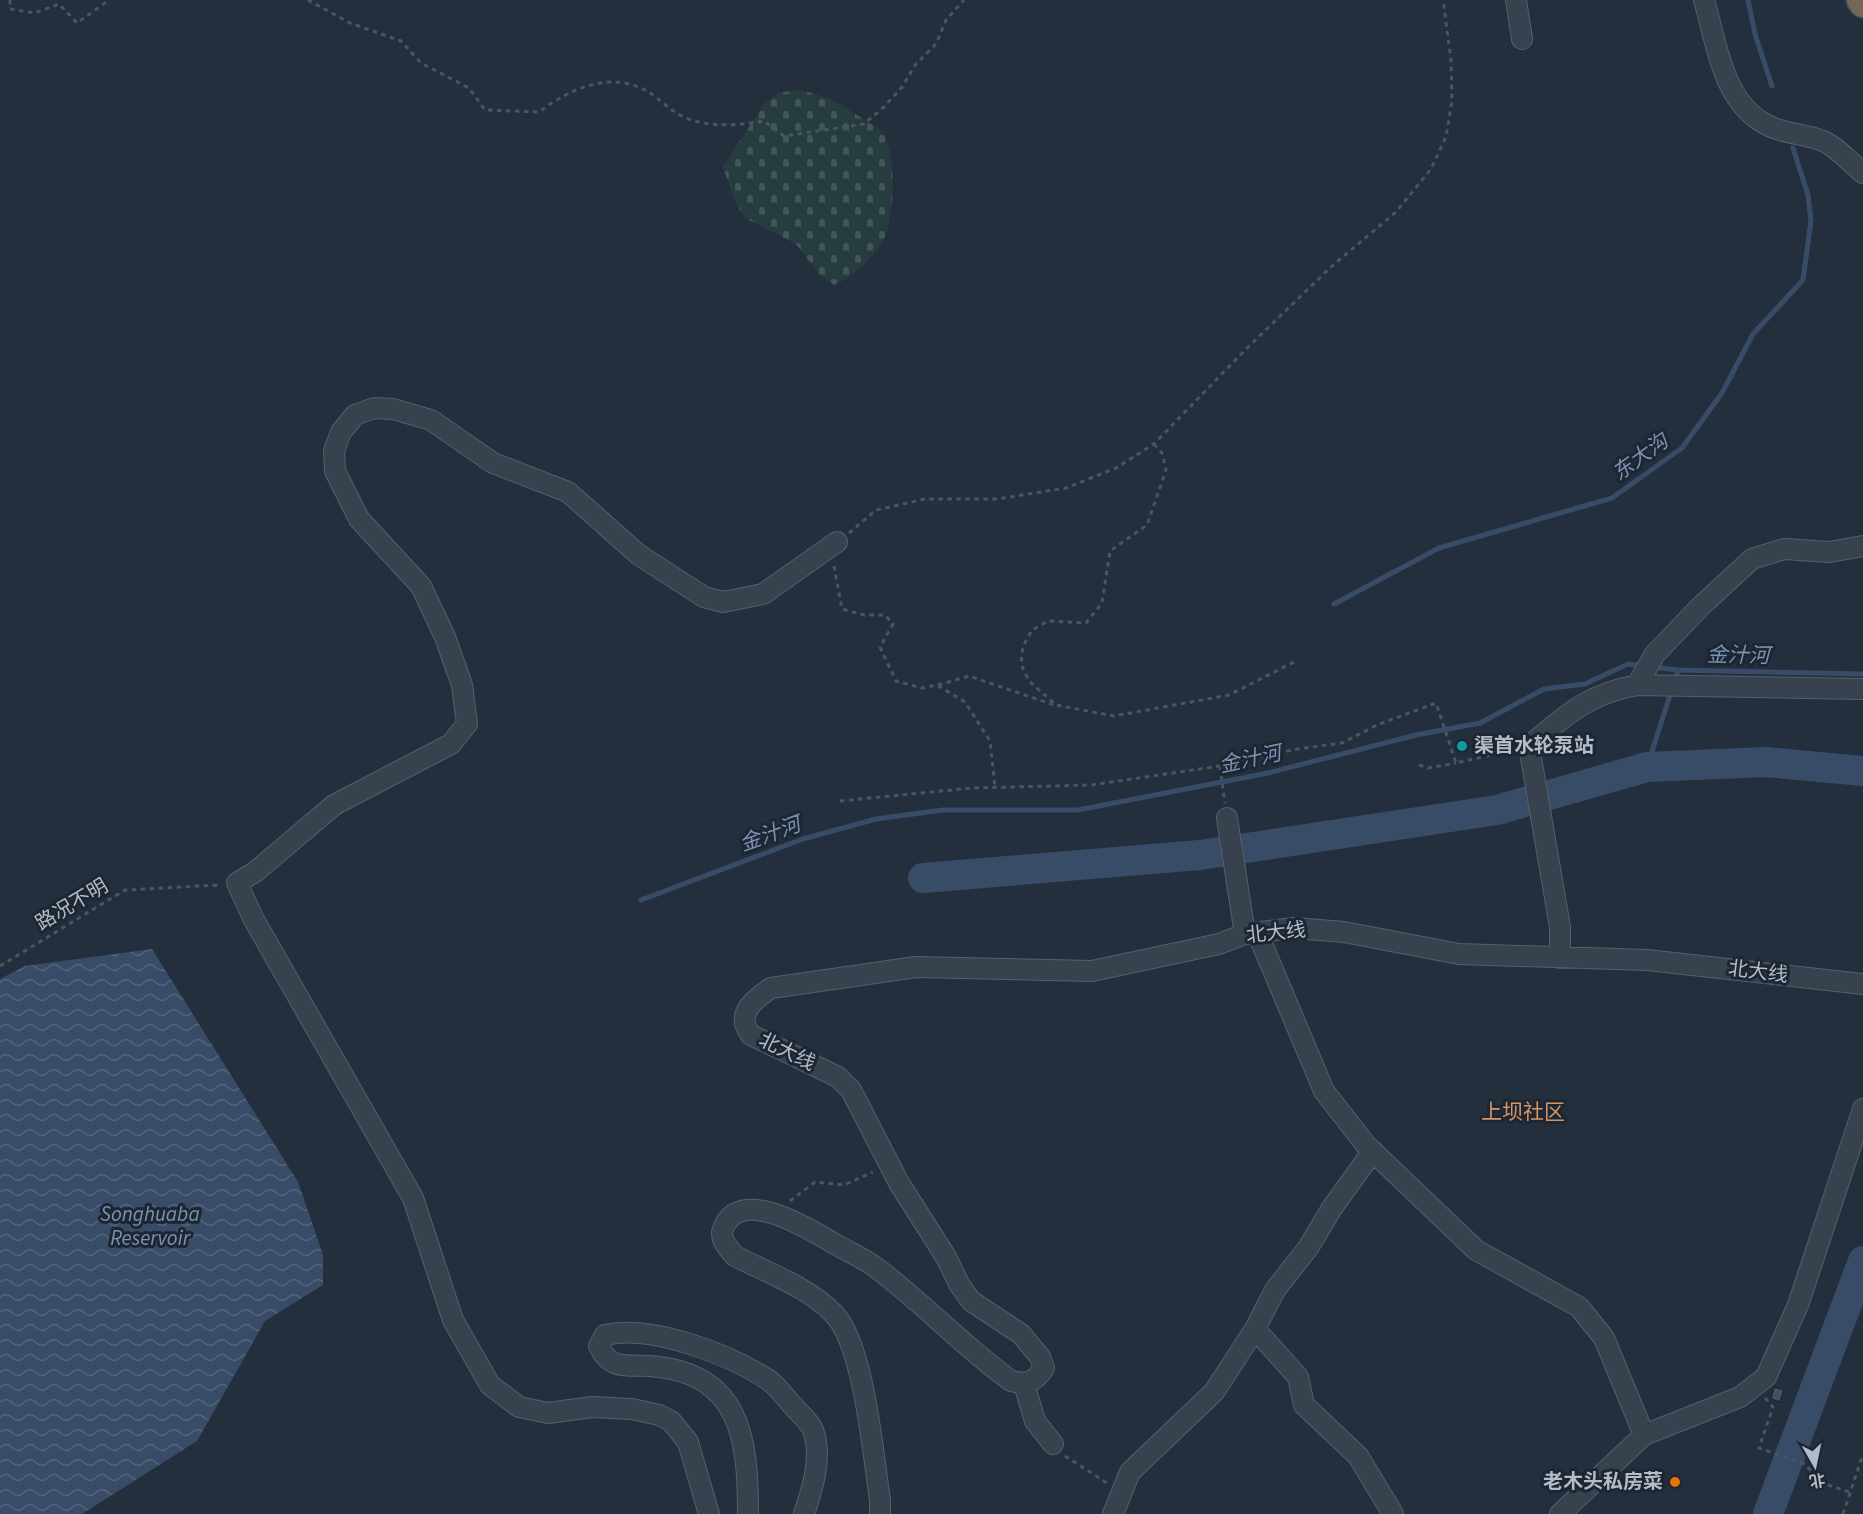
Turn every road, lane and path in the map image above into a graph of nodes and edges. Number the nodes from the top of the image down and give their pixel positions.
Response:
1 (10, 0) edge
2 (109, 0) edge
3 (308, 0) edge
4 (964, 0) edge
5 (1443, 0) edge
6 (1516, 0) edge
7 (1704, 0) edge
8 (1522, 39) dead end
9 (1863, 173) edge
10 (1154, 444) junction
11 (837, 542) junction
12 (1863, 546) edge
13 (1296, 661) dead end
14 (1647, 680) junction
15 (938, 685) junction
16 (1863, 689) edge
17 (1056, 705) junction
18 (1529, 746) junction
19 (1456, 763) junction
20 (1419, 765) dead end
21 (1220, 766) junction
22 (995, 787) junction
23 (1223, 789) dead end
24 (840, 801) dead end
25 (1227, 818) dead end
26 (237, 883) junction
27 (1251, 933) junction
28 (1560, 958) junction
29 (0, 966) edge
30 (1863, 984) edge
31 (1863, 1109) edge
32 (1372, 1151) junction
33 (890, 1164) junction
34 (774, 1213) junction
35 (1255, 1329) junction
36 (1024, 1384) junction
37 (1754, 1388) junction
38 (1644, 1435) junction
39 (1053, 1444) joint
40 (1863, 1454) edge
41 (1122, 1492) junction
42 (1849, 1492) junction
43 (709, 1514) edge
44 (747, 1514) edge
45 (804, 1514) edge
46 (880, 1514) edge
47 (1113, 1514) edge
48 (1394, 1514) edge
49 (1560, 1514) edge
50 (1843, 1514) edge

1 - 2 path
3 - 4 path
5 - 10 path
6 - 8 street
7 - 9 street
10 - 11 path
10 - 17 path
11 - 15 path
11 - 26 street
12 - 14 street
13 - 17 path
14 - 16 street
14 - 18 street
15 - 17 path
15 - 22 path
18 - 19 path
18 - 28 street
19 - 20 path
19 - 21 path
21 - 22 path
21 - 23 path
22 - 24 path
25 - 27 street
26 - 29 path, 路况不明
26 - 43 street
27 - 28 street, 北大线
27 - 32 street
27 - 33 street, 北大线
28 - 30 street, 北大线
31 - 37 street
32 - 35 street
32 - 38 street
33 - 34 path
33 - 36 street, 北大线
34 - 36 street
34 - 46 street
35 - 41 street
35 - 48 street
36 - 39 street
37 - 38 street
37 - 42 path
38 - 49 street
39 - 41 path
40 - 42 path
41 - 47 street
42 - 50 path
44 - 45 street

